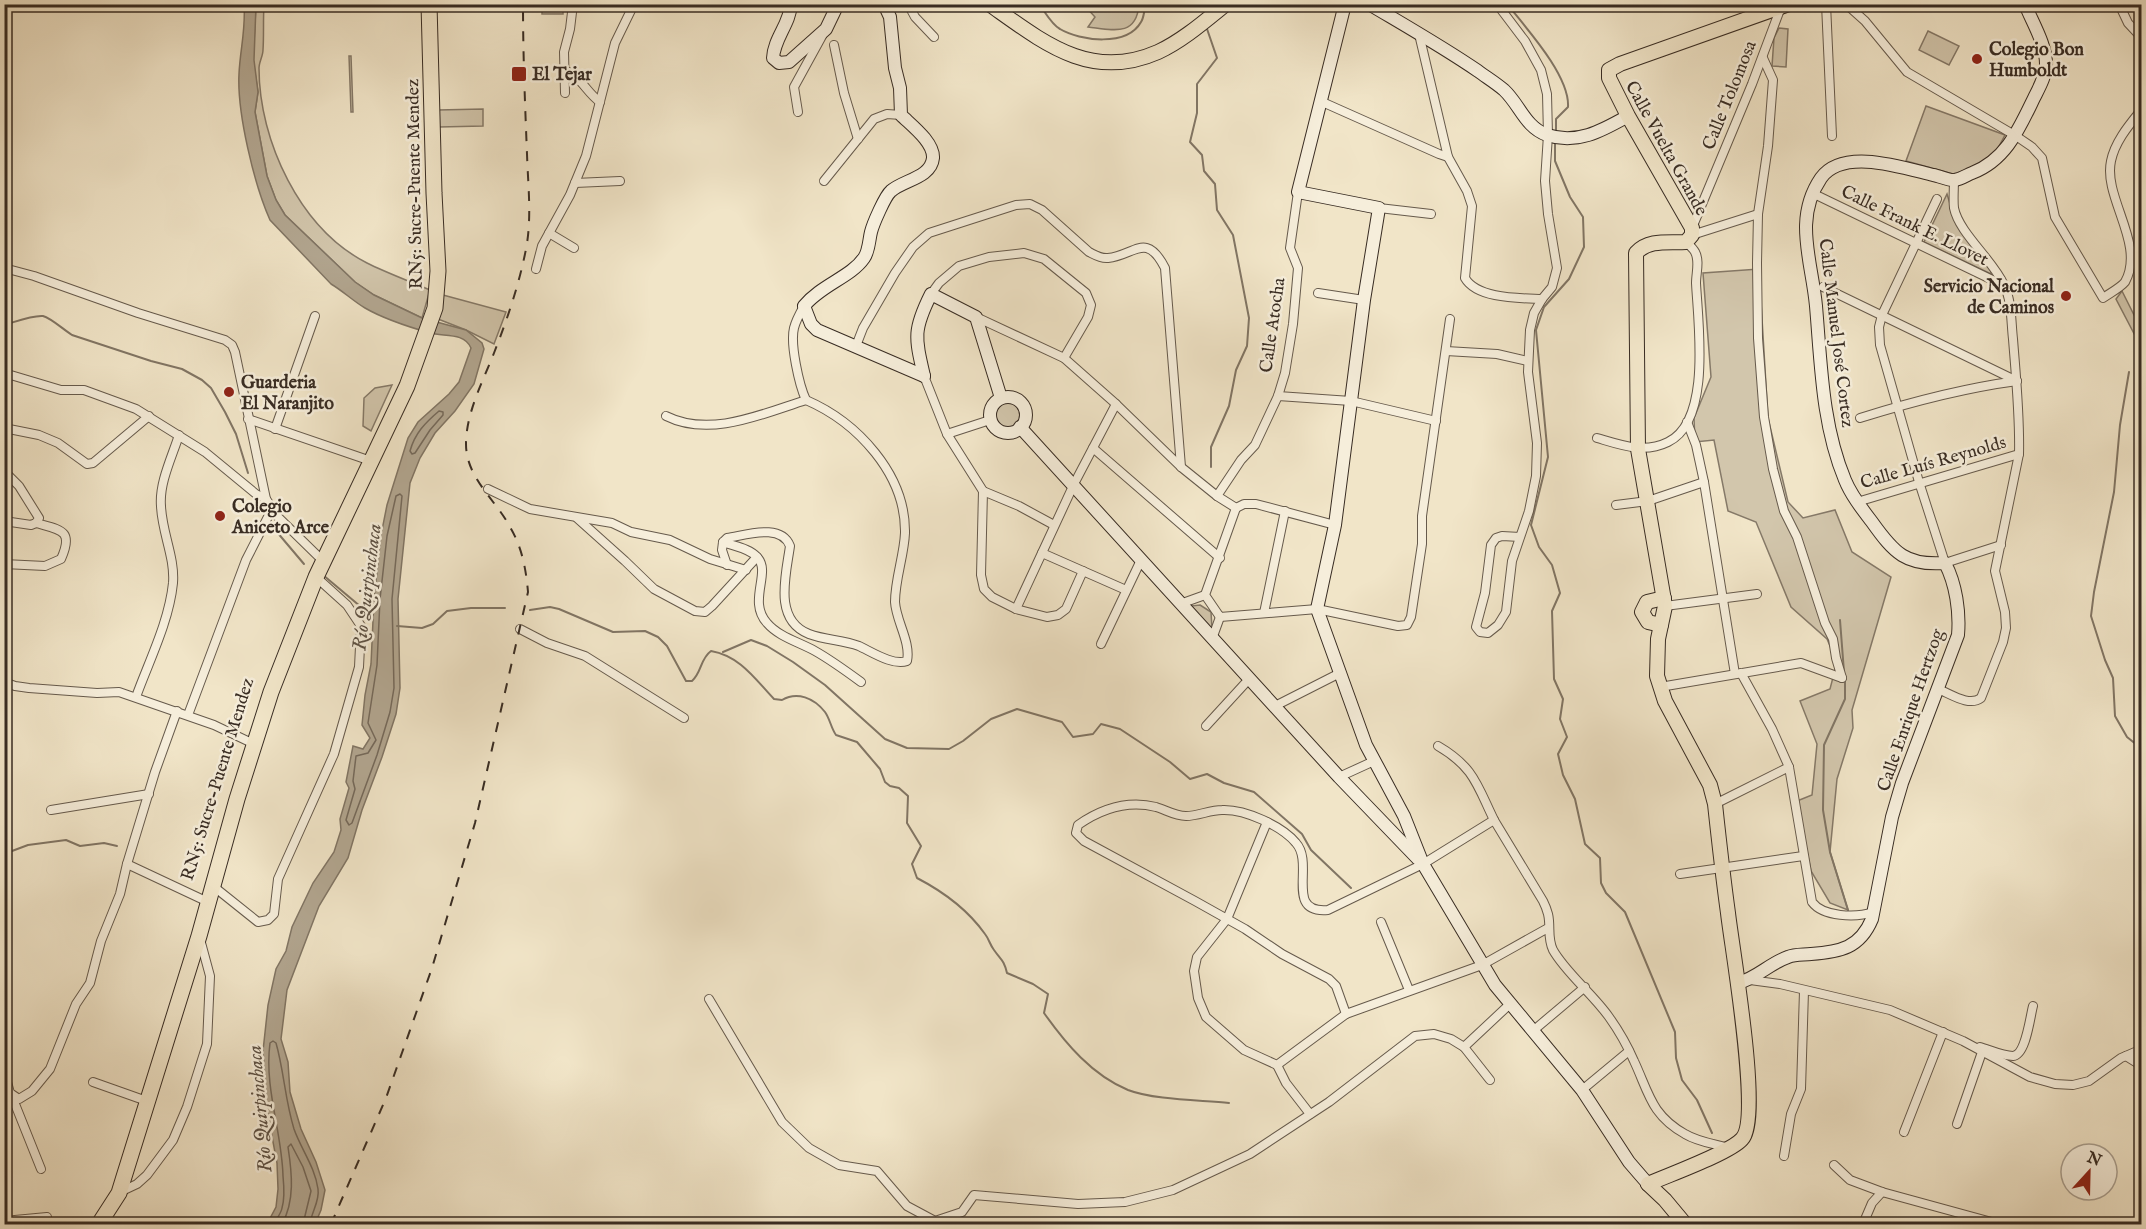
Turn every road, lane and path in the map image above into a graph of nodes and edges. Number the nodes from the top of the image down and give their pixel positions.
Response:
1 (429, 4) edge
2 (573, 4) edge
3 (634, 4) edge
4 (791, 4) edge
5 (838, 4) edge
6 (884, 4) edge
7 (908, 4) edge
8 (989, 4) edge
9 (1226, 4) edge
10 (1345, 4) edge
11 (1369, 4) edge
12 (1497, 4) edge
13 (1826, 4) edge
14 (1846, 4) edge
15 (2025, 4) edge
16 (2119, 4) edge
17 (1785, 6) edge
18 (826, 29) junction
19 (1419, 34) junction
20 (934, 38) dead end
21 (2142, 38) edge
22 (834, 45) dead end
23 (1763, 58) junction
24 (564, 70) junction
25 (565, 93) dead end
26 (1320, 101) junction
27 (600, 102) junction
28 (2142, 109) edge
29 (798, 112) dead end
30 (901, 115) junction
31 (1628, 116) junction
32 (1548, 135) junction
33 (1832, 136) dead end
34 (2016, 136) junction
35 (858, 139) junction
36 (1444, 156) junction
37 (1954, 180) junction
38 (620, 181) dead end
39 (824, 181) dead end
40 (575, 183) junction
41 (1298, 192) junction
42 (1812, 193) junction
43 (1938, 199) dead end
44 (1379, 208) junction
45 (1431, 214) dead end
46 (1758, 214) junction
47 (549, 233) junction
48 (1690, 235) junction
49 (1917, 243) junction
50 (574, 248) dead end
51 (4, 268) edge
52 (536, 268) dead end
53 (2005, 286) junction
54 (1823, 287) dead end
55 (1318, 293) dead end
56 (931, 294) junction
57 (1542, 299) junction
58 (1364, 300) junction
59 (804, 306) junction
60 (1882, 315) junction
61 (315, 316) dead end
62 (976, 317) junction
63 (1450, 319) dead end
64 (856, 346) junction
65 (1446, 351) junction
66 (1064, 358) junction
67 (1528, 361) junction
68 (4, 373) edge
69 (924, 376) junction
70 (2017, 381) junction
71 (1278, 396) junction
72 (1001, 398) junction
73 (806, 400) junction
74 (1351, 401) junction
75 (1116, 404) junction
76 (1898, 406) junction
77 (148, 416) junction
78 (666, 416) dead end
79 (1860, 418) dead end
80 (248, 419) junction
81 (990, 420) junction
82 (1436, 421) junction
83 (1687, 422) junction
84 (1020, 427) junction
85 (4, 428) edge
86 (275, 429) junction
87 (179, 435) junction
88 (947, 435) junction
89 (1597, 438) dead end
90 (1093, 448) junction
91 (1638, 449) junction
92 (2019, 454) junction
93 (368, 459) junction
94 (1181, 467) junction
95 (4, 471) edge
96 (1704, 482) junction
97 (1919, 482) junction
98 (1074, 484) junction
99 (488, 489) dead end
100 (982, 491) junction
101 (1217, 496) junction
102 (266, 499) junction
103 (1648, 501) junction
104 (1857, 502) junction
105 (1616, 505) dead end
106 (1236, 508) junction
107 (272, 509) junction
108 (1285, 511) junction
109 (576, 518) junction
110 (4, 521) edge
111 (36, 524) junction
112 (1054, 525) junction
113 (1335, 525) junction
114 (1520, 537) junction
115 (723, 542) junction
116 (2001, 545) junction
117 (1042, 553) junction
118 (757, 557) junction
119 (321, 558) junction
120 (1220, 558) junction
121 (1142, 560) junction
122 (1946, 563) junction
123 (4, 564) edge
124 (727, 565) junction
125 (746, 570) junction
126 (1083, 571) junction
127 (316, 577) junction
128 (1126, 590) junction
129 (1757, 594) dead end
130 (1205, 595) junction
131 (1723, 600) junction
132 (1664, 602) junction
133 (1180, 604) junction
134 (1016, 609) junction
135 (1317, 609) junction
136 (1264, 613) junction
137 (1220, 618) junction
138 (1661, 625) junction
139 (520, 629) dead end
140 (1212, 639) junction
141 (1101, 644) dead end
142 (1340, 673) junction
143 (1738, 674) junction
144 (1250, 678) junction
145 (4, 682) edge
146 (861, 682) dead end
147 (1660, 687) junction
148 (1938, 689) junction
149 (136, 697) junction
150 (1275, 706) junction
151 (177, 711) junction
152 (188, 715) junction
153 (684, 718) dead end
154 (1206, 726) dead end
155 (250, 743) junction
156 (1438, 746) dead end
157 (1374, 761) junction
158 (1789, 767) junction
159 (1339, 777) junction
160 (149, 794) junction
161 (1715, 804) junction
162 (51, 810) dead end
163 (1404, 816) junction
164 (1494, 820) junction
165 (1267, 822) junction
166 (1389, 827) junction
167 (1803, 856) junction
168 (127, 864) junction
169 (1423, 864) junction
170 (1722, 869) junction
171 (1680, 874) dead end
172 (213, 885) junction
173 (205, 900) junction
174 (1873, 912) junction
175 (1227, 919) junction
176 (1381, 922) dead end
177 (1548, 928) junction
178 (199, 936) junction
179 (1482, 965) junction
180 (1744, 981) junction
181 (1585, 987) junction
182 (1409, 990) junction
183 (1804, 991) junction
184 (709, 999) dead end
185 (1511, 1003) junction
186 (2033, 1006) dead end
187 (1346, 1014) junction
188 (1534, 1030) junction
189 (1943, 1032) junction
190 (1963, 1041) junction
191 (1464, 1047) junction
192 (2142, 1049) edge
193 (1629, 1051) junction
194 (1982, 1052) junction
195 (2126, 1056) junction
196 (1277, 1065) junction
197 (2142, 1066) edge
198 (4, 1071) edge
199 (1490, 1080) dead end
200 (93, 1082) dead end
201 (1582, 1090) junction
202 (7, 1092) edge
203 (141, 1100) junction
204 (1310, 1114) junction
205 (1957, 1124) dead end
206 (1904, 1132) dead end
207 (1730, 1148) junction
208 (1784, 1156) dead end
209 (1834, 1165) dead end
210 (41, 1169) dead end
211 (1647, 1184) junction
212 (119, 1192) junction
213 (1882, 1192) junction
214 (46, 1217) dead end
215 (4, 1221) edge
216 (1981, 1222) edge
217 (90, 1224) edge
218 (99, 1224) edge
219 (1673, 1224) edge
220 (1685, 1224) edge
221 (1863, 1224) edge
222 (1999, 1224) edge

1 - 93 highway, RN5: Sucre-Puente Mendez
2 - 24 street
3 - 27 street
4 - 18 street
5 - 18 street
6 - 30 street
7 - 20 street
8 - 9 main road
10 - 26 street, Calle Atocha
11 - 19 street
12 - 32 street
13 - 33 street
14 - 34 street
15 - 34 street
16 - 21 street
17 - 23 street, Calle Tolomosa
17 - 31 main road, Calle Vuelta Grande
18 - 29 street
19 - 32 street
19 - 36 street
22 - 35 street
23 - 46 street
23 - 48 street, Calle Tolomosa
24 - 25 street
24 - 27 street
26 - 36 street
26 - 41 street, Calle Atocha
27 - 40 street
28 - 34 street
30 - 35 street
30 - 59 street
31 - 32 street
31 - 48 main road, Calle Vuelta Grande
32 - 57 street
34 - 37 street
35 - 39 street
36 - 57 street
37 - 42 street
37 - 53 street
38 - 40 street
40 - 47 street
41 - 44 street
41 - 71 street, Calle Atocha
42 - 49 street, Calle Frank E. Llovet
42 - 104 street, Calle Manuel José Cortez
43 - 49 street, Calle Enrique Hertzog
44 - 45 street
44 - 58 street
46 - 48 street
46 - 143 street
47 - 50 street
47 - 52 street
48 - 83 street
48 - 91 main road
49 - 53 street, Calle Frank E. Llovet
49 - 60 street, Calle Enrique Hertzog
51 - 80 street
53 - 70 street
54 - 60 street
55 - 58 street
56 - 62 street
56 - 66 street
56 - 69 street
57 - 67 street
58 - 74 street
59 - 64 street
59 - 73 street
60 - 70 street
60 - 76 street, Calle Enrique Hertzog
61 - 86 street
62 - 66 street
62 - 72 street
63 - 65 street
64 - 69 street
64 - 94 street
65 - 67 street
65 - 82 street
66 - 75 street
67 - 114 street
68 - 77 street
69 - 88 street
70 - 76 street
70 - 92 street
71 - 74 street
71 - 101 street, Calle Atocha
72 - 81 street
72 - 84 street
73 - 78 street
73 - 115 street
74 - 82 street
74 - 113 street
75 - 90 street
75 - 94 street
76 - 79 street
76 - 97 street, Calle Enrique Hertzog
77 - 85 street
77 - 87 street
80 - 86 street
80 - 102 street
81 - 84 street
81 - 88 street
82 - 135 street
83 - 91 street
83 - 96 street
84 - 98 street
86 - 93 street
87 - 102 street
87 - 149 street
88 - 100 street
89 - 91 street
90 - 98 street
90 - 120 street
91 - 103 main road
92 - 97 street, Calle Luís Reynolds
92 - 116 street
93 - 119 highway, RN5: Sucre-Puente Mendez
94 - 101 street
95 - 111 street
96 - 103 street
96 - 131 street
97 - 104 street, Calle Luís Reynolds
97 - 122 street, Calle Enrique Hertzog
98 - 112 street
98 - 121 street
99 - 109 street
100 - 112 street
100 - 134 street
101 - 106 street
102 - 107 street
103 - 105 street
103 - 132 main road
104 - 122 street, Calle Manuel José Cortez
106 - 108 street
106 - 120 street
107 - 119 street
107 - 152 street
108 - 113 street
108 - 136 street
109 - 124 street
109 - 125 street
110 - 111 street
111 - 123 street
112 - 117 street
113 - 135 street
114 - 114 street
115 - 118 street
115 - 124 street
116 - 122 street
116 - 148 street
117 - 126 street
117 - 134 street
118 - 125 street
118 - 146 street
119 - 127 highway, RN5: Sucre-Puente Mendez
119 - 155 highway, RN5: Sucre-Puente Mendez
120 - 130 street
121 - 128 street
121 - 133 street
122 - 148 street, Calle Enrique Hertzog
124 - 125 street
126 - 128 street
126 - 134 street
127 - 155 highway, RN5: Sucre-Puente Mendez
127 - 172 street
128 - 141 street
129 - 131 street
130 - 133 street
130 - 137 street
131 - 132 street
131 - 143 street
132 - 138 main road
132 - 138 main road
133 - 140 street
135 - 136 street
135 - 142 street
136 - 137 street
137 - 140 street
138 - 147 main road
139 - 153 street
140 - 144 street
142 - 150 street
142 - 157 street
143 - 147 street
143 - 158 street
144 - 150 street
144 - 154 street
145 - 149 street
147 - 161 main road
148 - 174 street, Calle Enrique Hertzog
149 - 151 street
150 - 159 street
151 - 152 street
151 - 160 street
152 - 155 street
155 - 172 highway, RN5: Sucre-Puente Mendez
155 - 173 highway, RN5: Sucre-Puente Mendez
156 - 164 street
157 - 159 street
157 - 163 street
158 - 161 street
158 - 167 street
159 - 166 street
160 - 162 street
160 - 168 street
161 - 170 main road
163 - 166 street
163 - 169 street
164 - 169 street
164 - 177 street
165 - 169 street
165 - 175 street
165 - 175 street
166 - 169 street
167 - 170 street
167 - 174 street
168 - 173 street
168 - 202 street
169 - 179 street
170 - 171 street
170 - 180 main road
172 - 173 highway, RN5: Sucre-Puente Mendez
173 - 178 highway, RN5: Sucre-Puente Mendez
173 - 203 highway, RN5: Sucre-Puente Mendez
174 - 180 street, Calle Enrique Hertzog
175 - 187 street
175 - 196 street
176 - 182 street
177 - 179 street
177 - 181 street
178 - 212 highway, RN5: Sucre-Puente Mendez
178 - 212 street
179 - 182 street
179 - 185 street
180 - 183 street
180 - 207 main road
181 - 188 street
181 - 193 street
182 - 187 street
183 - 189 street
183 - 208 street
184 - 204 street
185 - 188 street
185 - 191 street
186 - 190 street
187 - 196 street
188 - 201 street
189 - 190 street
189 - 206 street
190 - 194 street
191 - 199 street
191 - 204 street
192 - 195 street
193 - 201 street
193 - 207 street
194 - 195 street
194 - 205 street
195 - 197 street
196 - 204 street
198 - 202 street
200 - 203 street
201 - 211 street
202 - 210 street
203 - 217 highway, RN5: Sucre-Puente Mendez
207 - 211 main road
209 - 213 street
211 - 219 main road
211 - 220 main road
212 - 218 highway, RN5: Sucre-Puente Mendez
213 - 216 street
213 - 221 street
214 - 215 street
216 - 222 street

